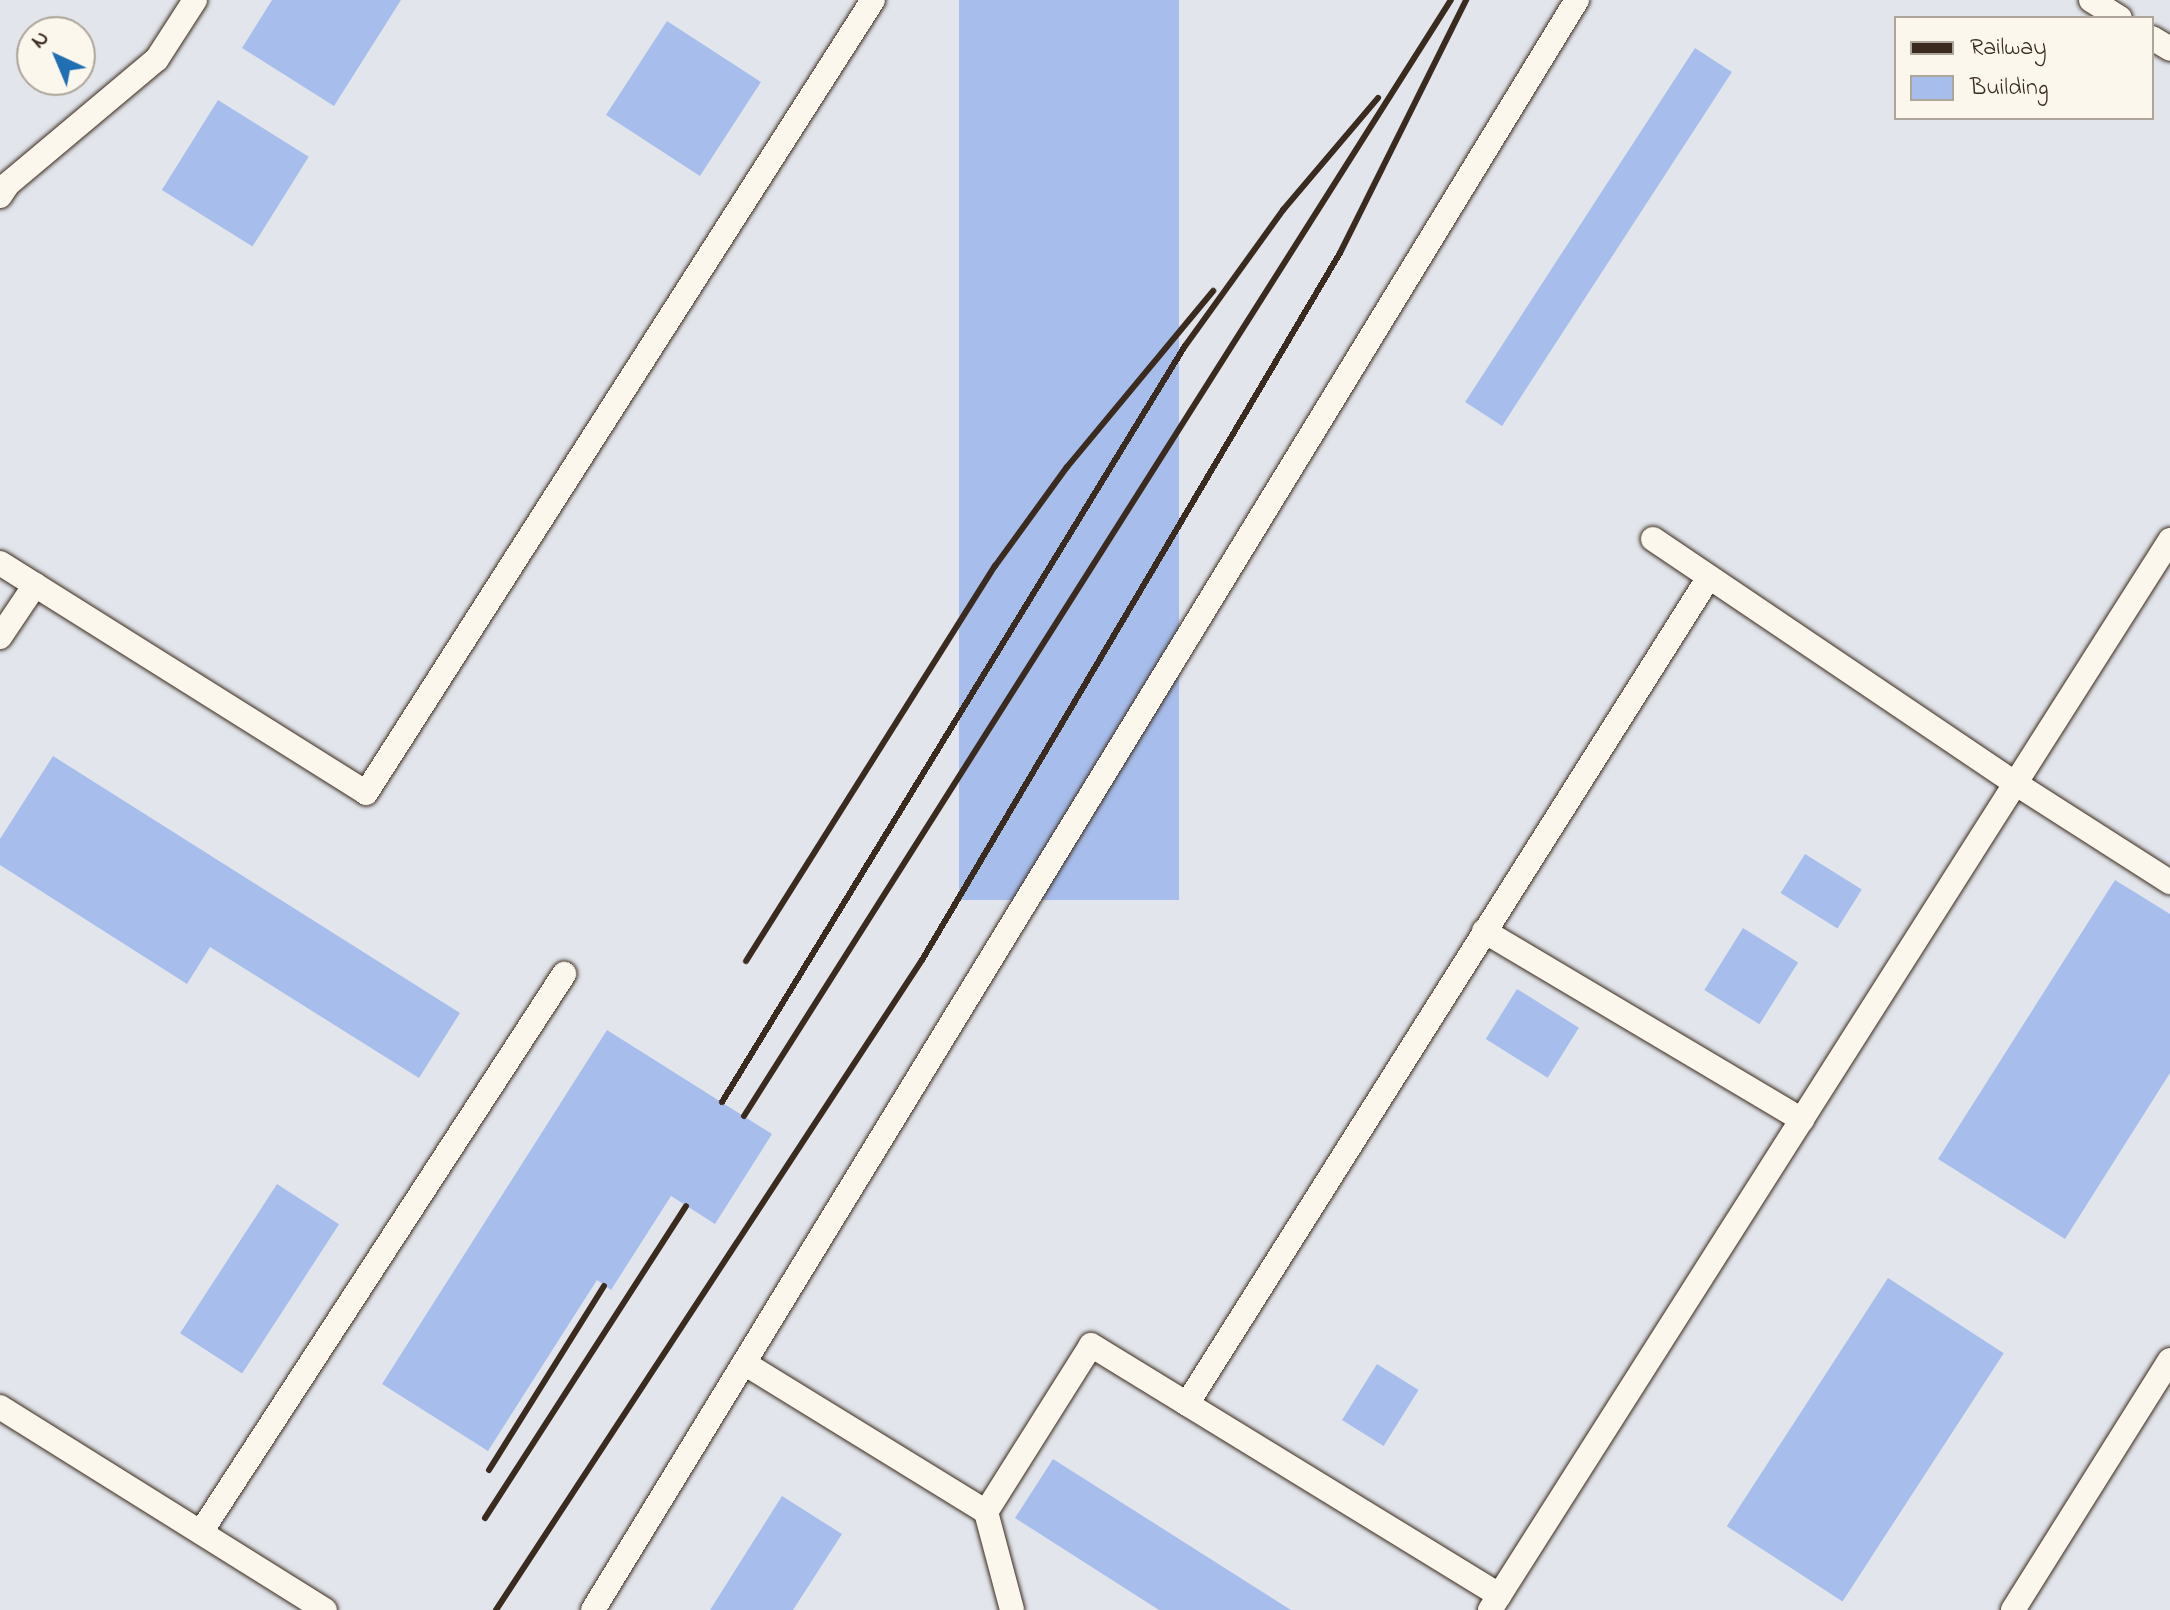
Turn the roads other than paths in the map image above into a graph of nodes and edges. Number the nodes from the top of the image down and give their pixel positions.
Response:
1 (195, 0) edge
2 (873, 0) edge
3 (1577, 0) edge
4 (2091, 0) edge
5 (2117, 16) edge
6 (3, 186) edge
7 (1653, 539) dead end
8 (2170, 540) edge
9 (0, 563) edge
10 (1709, 577) junction
11 (35, 585) junction
12 (0, 637) edge
13 (2015, 783) junction
14 (2170, 882) edge
15 (1484, 931) junction
16 (564, 974) dead end
17 (1802, 1120) junction
18 (2170, 1360) edge
19 (744, 1363) junction
20 (1187, 1404) junction
21 (0, 1407) edge
22 (986, 1512) junction
23 (201, 1532) junction
24 (1495, 1602) edge
25 (325, 1610) edge
26 (593, 1610) edge
27 (1012, 1610) edge
28 (2013, 1610) edge

1 - 6 lane
2 - 11 lane
3 - 19 lane
4 - 5 lane
7 - 10 lane
8 - 13 lane
9 - 11 lane
10 - 13 lane
10 - 15 lane
11 - 12 lane
13 - 14 lane
13 - 17 lane
15 - 17 lane
15 - 20 lane
16 - 23 lane
17 - 24 lane
18 - 28 lane
19 - 22 lane
19 - 26 lane
20 - 22 lane
20 - 24 lane
21 - 23 lane
22 - 27 lane
23 - 25 lane

